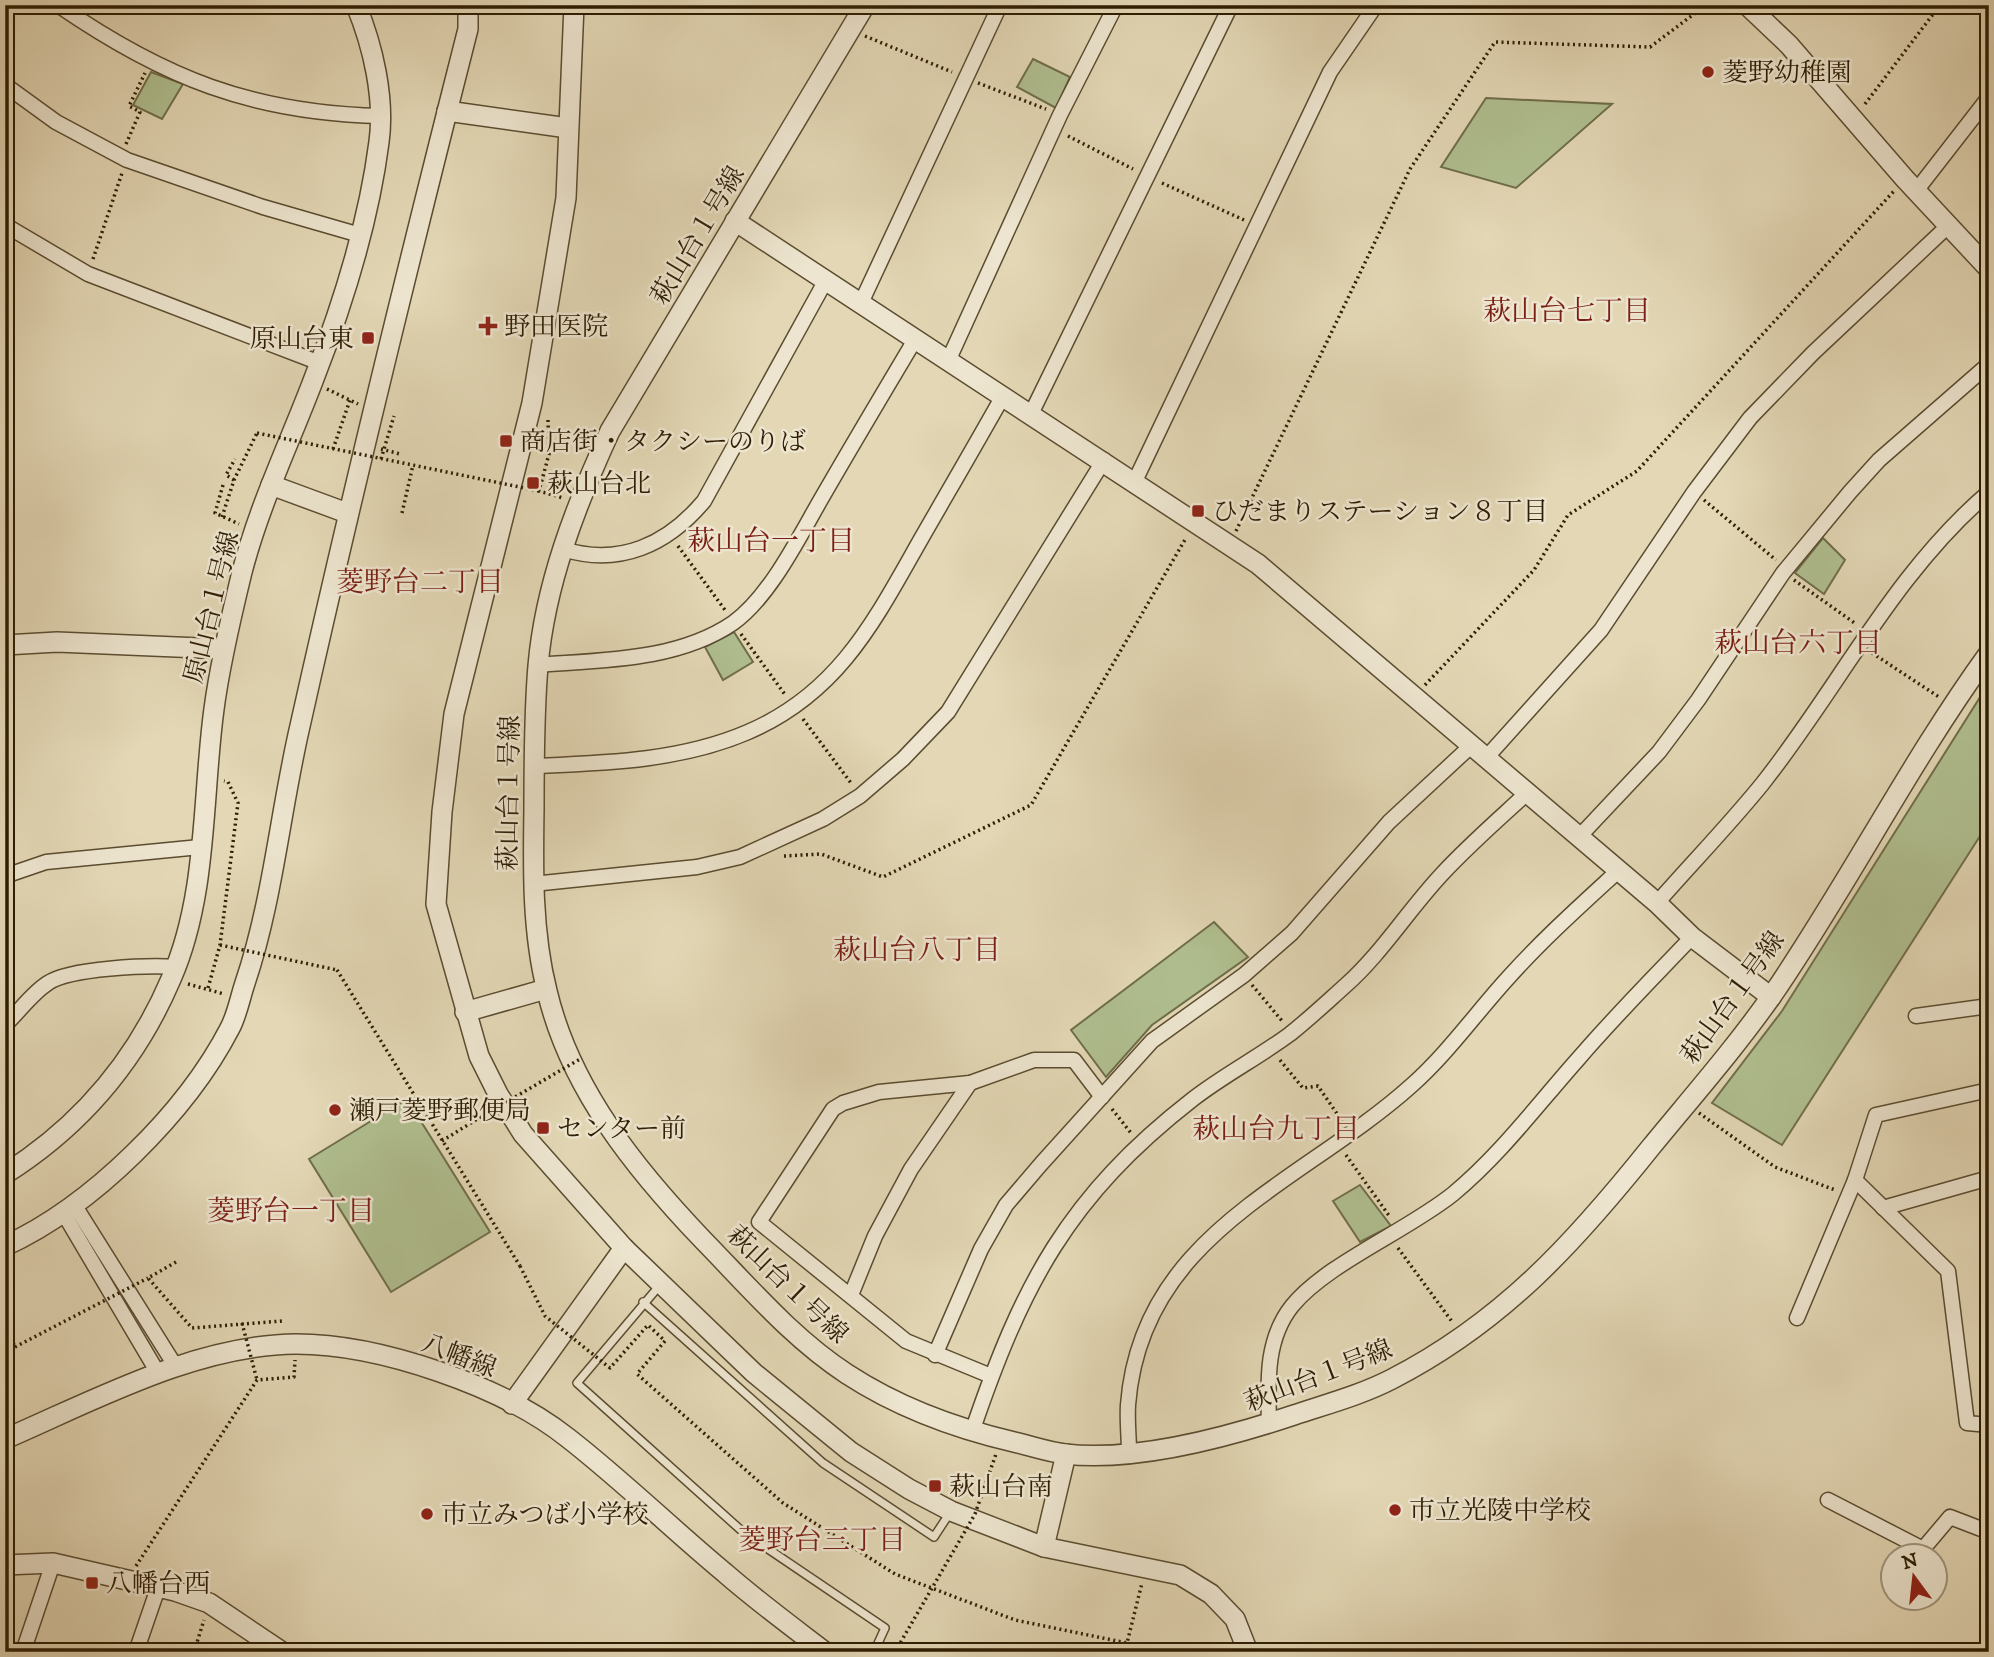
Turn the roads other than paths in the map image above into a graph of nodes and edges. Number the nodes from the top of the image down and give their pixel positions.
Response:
1 (58, 5) edge
2 (274, 5) edge
3 (322, 5) edge
4 (356, 5) edge
5 (468, 5) edge
6 (574, 5) edge
7 (865, 5) edge
8 (1000, 5) edge
9 (1116, 5) edge
10 (1231, 5) edge
11 (1376, 5) edge
12 (1747, 5) edge
13 (5, 85) edge
14 (1989, 97) edge
15 (447, 111) junction
16 (381, 116) junction
17 (568, 128) junction
18 (1910, 185) junction
19 (735, 221) junction
20 (5, 225) edge
21 (1948, 226) junction
22 (360, 235) junction
23 (1989, 269) edge
24 (826, 280) junction
25 (860, 303) junction
26 (916, 338) junction
27 (948, 359) junction
28 (320, 363) junction
29 (1989, 364) edge
30 (1003, 396) junction
31 (1031, 414) junction
32 (1104, 460) junction
33 (1135, 481) junction
34 (271, 485) junction
35 (1989, 492) edge
36 (347, 513) junction
37 (563, 549) junction
38 (5, 645) edge
39 (224, 649) junction
40 (1989, 653) edge
41 (538, 665) junction
42 (1479, 752) junction
43 (534, 766) junction
44 (1527, 793) junction
45 (1578, 838) junction
46 (200, 847) junction
47 (1618, 871) junction
48 (5, 876) edge
49 (533, 884) junction
50 (1657, 903) junction
51 (1692, 937) junction
52 (174, 973) junction
53 (546, 989) junction
54 (1771, 997) junction
55 (1989, 1006) edge
56 (465, 1012) junction
57 (1916, 1016) dead end
58 (5, 1025) edge
59 (970, 1083) junction
60 (1988, 1091) edge
61 (1102, 1097) junction
62 (5, 1174) edge
63 (1989, 1178) edge
64 (1855, 1180) junction
65 (1883, 1208) junction
66 (69, 1210) junction
67 (5, 1246) edge
68 (624, 1248) junction
69 (660, 1285) junction
70 (851, 1295) junction
71 (643, 1302) junction
72 (1797, 1318) dead end
73 (935, 1354) junction
74 (167, 1370) junction
75 (991, 1376) junction
76 (512, 1404) junction
77 (1269, 1423) junction
78 (1989, 1425) edge
79 (972, 1432) junction
80 (5, 1439) edge
81 (1129, 1453) junction
82 (1066, 1454) junction
83 (1828, 1500) dead end
84 (951, 1511) junction
85 (1989, 1532) edge
86 (1044, 1547) junction
87 (53, 1563) junction
88 (5, 1565) edge
89 (158, 1588) junction
90 (23, 1652) edge
91 (136, 1652) edge
92 (282, 1652) edge
93 (825, 1652) edge
94 (874, 1652) edge
95 (1248, 1652) edge

1 - 16 street
2 - 3 street
4 - 16 street, 原山台１号線
5 - 15 street
6 - 17 street
7 - 19 street, 萩山台１号線
8 - 25 street
9 - 27 street
10 - 31 street
11 - 33 street
12 - 18 street
13 - 22 street
14 - 18 street
15 - 17 street
15 - 36 street
16 - 22 street, 原山台１号線
17 - 56 street
18 - 21 street
19 - 24 street
19 - 37 street, 萩山台１号線
20 - 28 street
21 - 23 street
21 - 42 street
22 - 28 street, 原山台１号線
24 - 25 street
24 - 37 street
25 - 26 street
26 - 27 street
26 - 41 street
27 - 30 street
28 - 34 street, 原山台１号線
29 - 45 street
30 - 31 street
30 - 43 street
31 - 32 street
32 - 33 street
32 - 49 street
33 - 42 street
34 - 36 street
34 - 39 street, 原山台１号線
35 - 50 street
36 - 66 street
37 - 41 street, 萩山台１号線
38 - 39 street
39 - 46 street, 原山台１号線
40 - 54 street, 萩山台１号線
41 - 43 street, 萩山台１号線
42 - 44 street
42 - 61 street
43 - 49 street, 萩山台１号線
44 - 45 street
44 - 75 street
45 - 47 street
46 - 48 street
46 - 52 street, 原山台１号線
47 - 50 street
47 - 81 street
49 - 53 street, 萩山台１号線
50 - 51 street
51 - 54 street
51 - 77 street
52 - 58 street
52 - 62 street, 原山台１号線
53 - 56 street
53 - 79 street, 萩山台１号線
54 - 77 street, 萩山台１号線
55 - 57 street
56 - 68 street
59 - 61 street
59 - 70 street
59 - 70 street
60 - 64 street
61 - 73 street
63 - 65 street
64 - 65 street
64 - 72 street
65 - 78 street
66 - 67 street
66 - 74 street
68 - 69 street
68 - 76 street
69 - 71 lane
69 - 84 street
70 - 73 street
71 - 84 lane
71 - 94 lane
73 - 75 street
74 - 76 street, 八幡線
74 - 80 street, 八幡線
75 - 79 street
76 - 93 street, 八幡線
77 - 81 street, 萩山台１号線
79 - 82 street, 萩山台１号線
81 - 82 street, 萩山台１号線
82 - 86 street
83 - 85 street
84 - 86 street
86 - 95 street
87 - 88 street
87 - 89 street
87 - 90 street
89 - 91 street
89 - 92 street

